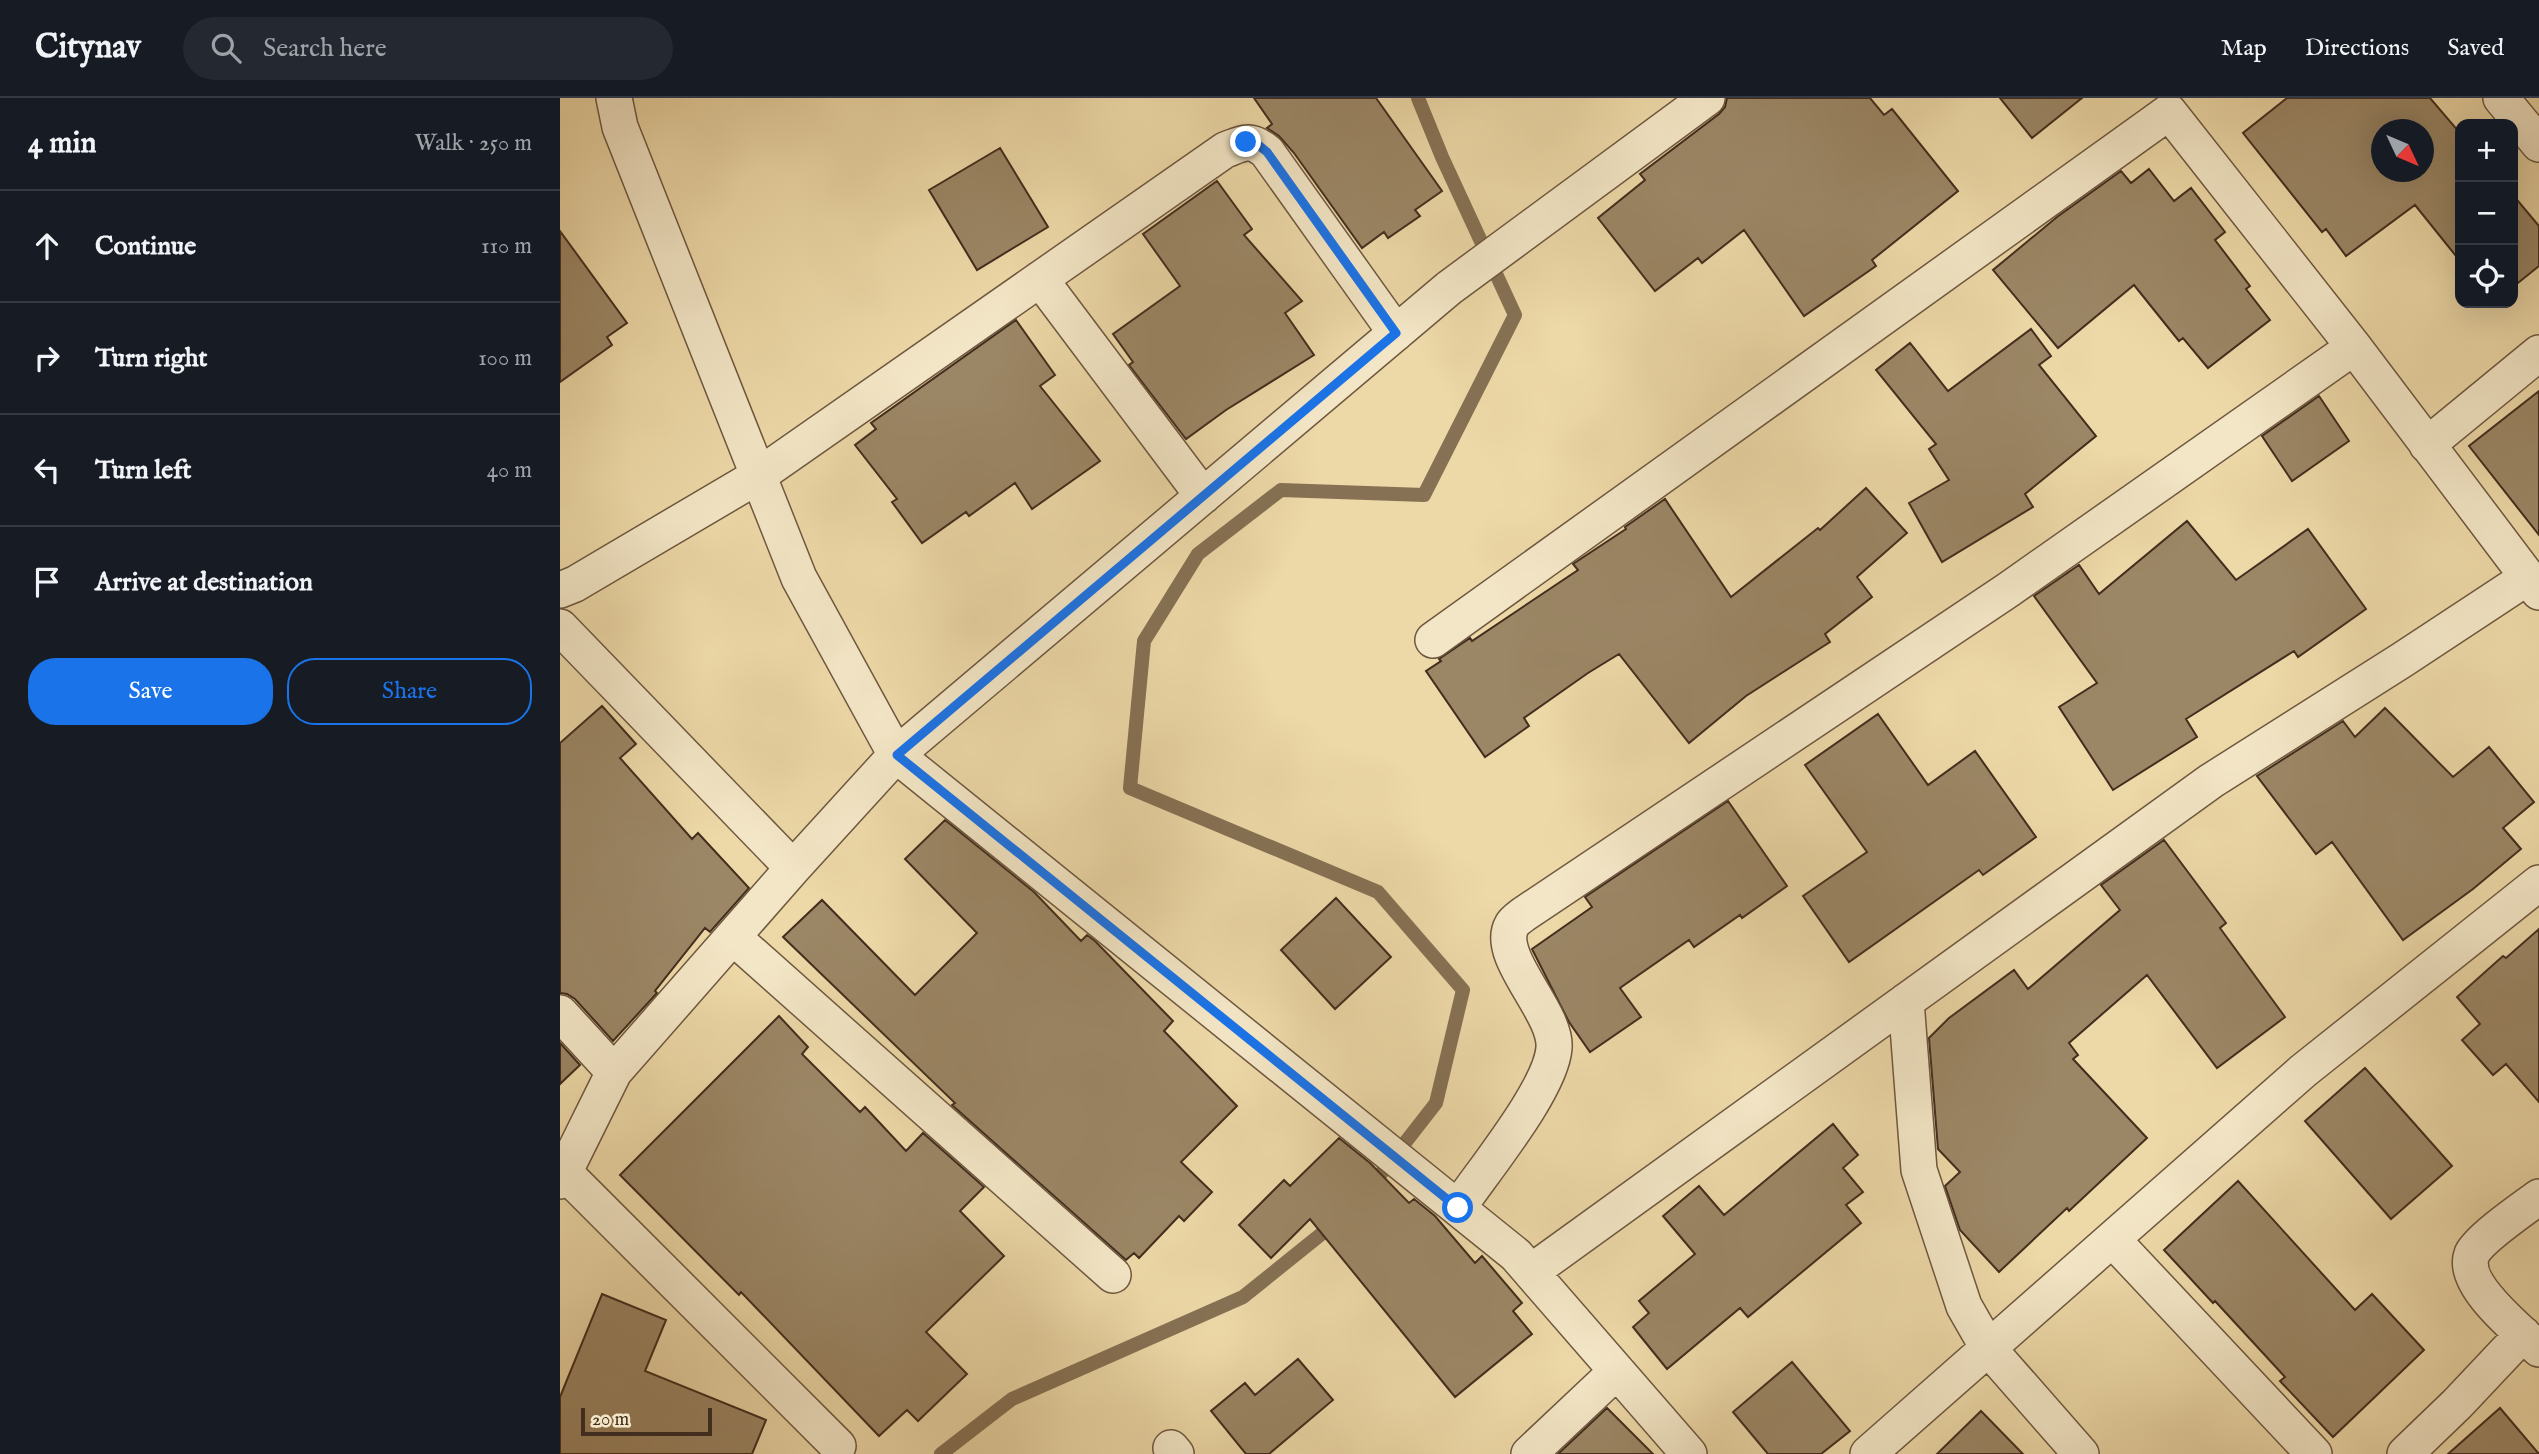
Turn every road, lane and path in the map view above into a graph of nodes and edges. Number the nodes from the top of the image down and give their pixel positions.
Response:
1 (614, 98) edge
2 (1707, 98) edge
3 (2501, 98) edge
4 (2171, 103) edge
5 (2539, 144) edge
6 (1040, 279) junction
7 (1396, 333) junction
8 (2354, 347) junction
9 (2539, 353) edge
10 (2427, 444) junction
11 (758, 475) junction
12 (1203, 496) junction
13 (2533, 584) edge
14 (560, 590) edge
15 (560, 627) edge
16 (1433, 640) dead end
17 (897, 755) junction
18 (793, 868) junction
19 (2539, 883) edge
20 (733, 937) junction
21 (1906, 1001) junction
22 (560, 1013) edge
23 (614, 1072) junction
24 (562, 1177) edge
25 (2539, 1197) edge
26 (1458, 1208) junction
27 (2112, 1239) junction
28 (1531, 1272) junction
29 (1113, 1275) dead end
30 (2531, 1342) edge
31 (1988, 1348) junction
32 (1617, 1371) junction
33 (838, 1446) dead end
34 (1529, 1454) edge
35 (1689, 1454) edge
36 (1868, 1454) edge
37 (2081, 1454) edge
38 (2314, 1454) edge
39 (2405, 1454) edge

1 - 11 street
2 - 7 street
3 - 5 street
4 - 8 street
4 - 16 street
6 - 7 street
6 - 11 street
6 - 12 street
7 - 12 street
8 - 10 street
8 - 26 street
9 - 10 street
10 - 13 street
11 - 14 street
11 - 17 street
12 - 17 street
13 - 21 street
15 - 18 street
17 - 18 street
17 - 26 street
18 - 20 street
19 - 27 street
20 - 23 street
20 - 29 street
21 - 28 street
21 - 31 street
22 - 23 street
23 - 24 street
24 - 33 street
25 - 30 street
26 - 28 street
27 - 31 street
27 - 38 street
28 - 32 street
30 - 39 street
31 - 36 street
31 - 37 street
32 - 34 street
32 - 35 street

